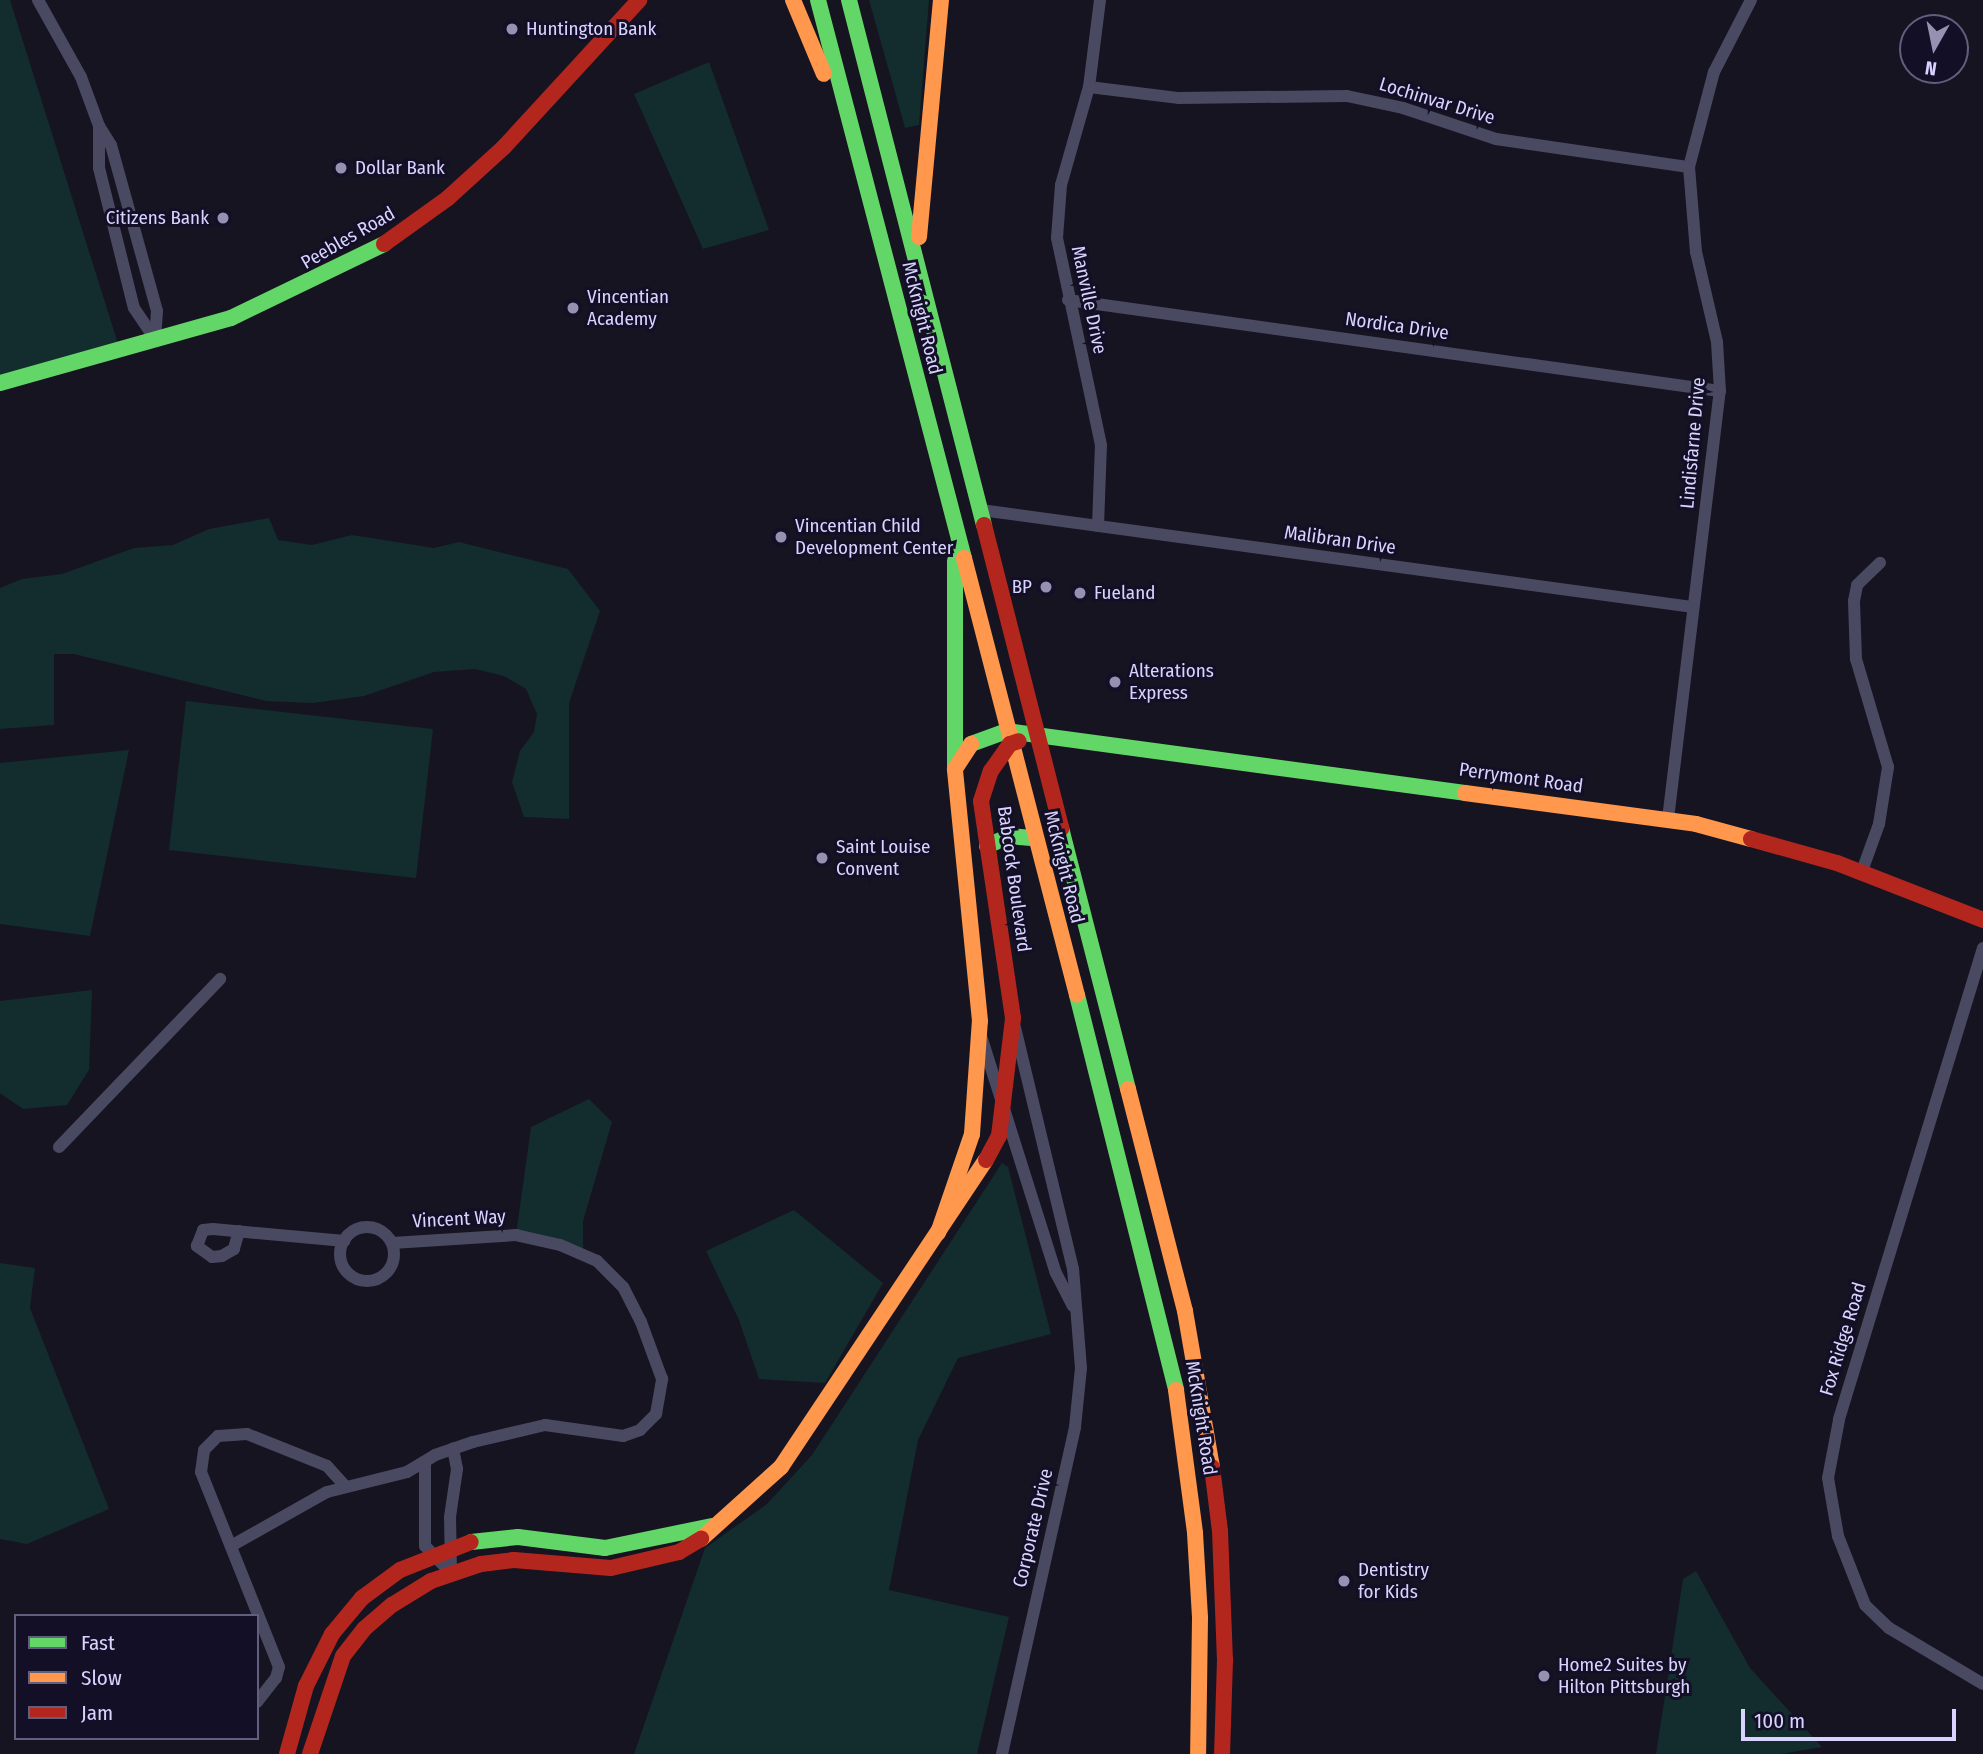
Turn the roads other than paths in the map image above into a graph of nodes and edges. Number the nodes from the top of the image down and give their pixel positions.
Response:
1 (38, 0) edge
2 (639, 0) edge
3 (793, 0) edge
4 (818, 0) edge
5 (849, 0) edge
6 (941, 0) edge
7 (1100, 0) edge
8 (1752, 0) edge
9 (1088, 87) junction
10 (99, 126) junction
11 (1689, 167) junction
12 (877, 228) junction
13 (921, 279) junction
14 (1068, 300) junction
15 (155, 339) junction
16 (0, 383) edge
17 (1720, 391) junction
18 (981, 510) junction
19 (954, 526) junction
20 (1098, 526) junction
21 (1880, 563) dead end
22 (1693, 607) junction
23 (1039, 734) junction
24 (1009, 737) junction
25 (954, 769) junction
26 (1668, 819) junction
27 (1034, 838) junction
28 (987, 846) junction
29 (1861, 871) junction
30 (1983, 920) edge
31 (1983, 948) edge
32 (220, 979) dead end
33 (1013, 1018) junction
34 (979, 1021) junction
35 (1005, 1112) junction
36 (59, 1147) dead end
37 (239, 1231) dead end
38 (938, 1233) junction
39 (344, 1241) junction
40 (392, 1243) junction
41 (1074, 1309) junction
42 (453, 1448) junction
43 (425, 1462) junction
44 (344, 1485) junction
45 (712, 1526) junction
46 (231, 1546) junction
47 (452, 1546) junction
48 (430, 1555) junction
49 (451, 1573) junction
50 (258, 1614) edge
51 (259, 1617) edge
52 (1983, 1684) edge
53 (259, 1699) edge
54 (287, 1754) edge
55 (310, 1754) edge
56 (1002, 1754) edge
57 (1198, 1754) edge
58 (1222, 1754) edge

1 - 10 street
2 - 15 main road, Peebles Road
3 - 12 main road
4 - 12 main road, McKnight Road
5 - 13 main road, McKnight Road
6 - 13 main road
7 - 9 street, Manville Drive
8 - 11 street, Lindisfarne Drive
9 - 11 street, Lochinvar Drive
9 - 14 street, Manville Drive
10 - 15 street
10 - 15 street
11 - 17 street, Lindisfarne Drive
12 - 19 main road, McKnight Road
13 - 18 main road, McKnight Road
14 - 17 street, Nordica Drive
14 - 20 street, Manville Drive
15 - 16 main road, Peebles Road
17 - 22 street, Lindisfarne Drive
18 - 20 street, Malibran Drive
18 - 23 main road, McKnight Road
19 - 24 main road, McKnight Road
19 - 25 main road, Babcock Boulevard
20 - 22 street, Malibran Drive
21 - 29 street
22 - 26 street, Lindisfarne Drive
23 - 24 main road
23 - 26 main road, Perrymont Road
23 - 58 main road, McKnight Road
24 - 25 main road
24 - 27 main road, McKnight Road
24 - 28 main road, Babcock Boulevard
25 - 34 main road, Babcock Boulevard
26 - 29 main road, Perrymont Road
27 - 28 main road
27 - 57 main road, McKnight Road
28 - 33 main road, Babcock Boulevard
29 - 30 main road, Perrymont Road
31 - 52 street, Fox Ridge Road
32 - 36 street
33 - 35 main road, Babcock Boulevard
33 - 41 street, Corporate Drive
34 - 35 street, Corporate Drive
34 - 38 main road, Babcock Boulevard
35 - 38 main road, Babcock Boulevard
35 - 41 street, Corporate Drive
37 - 39 street
38 - 45 main road, Babcock Boulevard
39 - 40 street
39 - 40 street
40 - 42 street, Vincent Way
41 - 56 street, Corporate Drive
42 - 43 street, Vincent Way
42 - 47 street
43 - 44 street, Vincent Way
43 - 48 street
44 - 46 street, Vincent Way
44 - 46 street
45 - 47 main road, Babcock Boulevard
45 - 49 main road, Babcock Boulevard
46 - 50 street
47 - 48 main road, Babcock Boulevard
47 - 49 street
48 - 49 street
48 - 54 main road, Babcock Boulevard
49 - 55 main road, Babcock Boulevard
51 - 53 street

